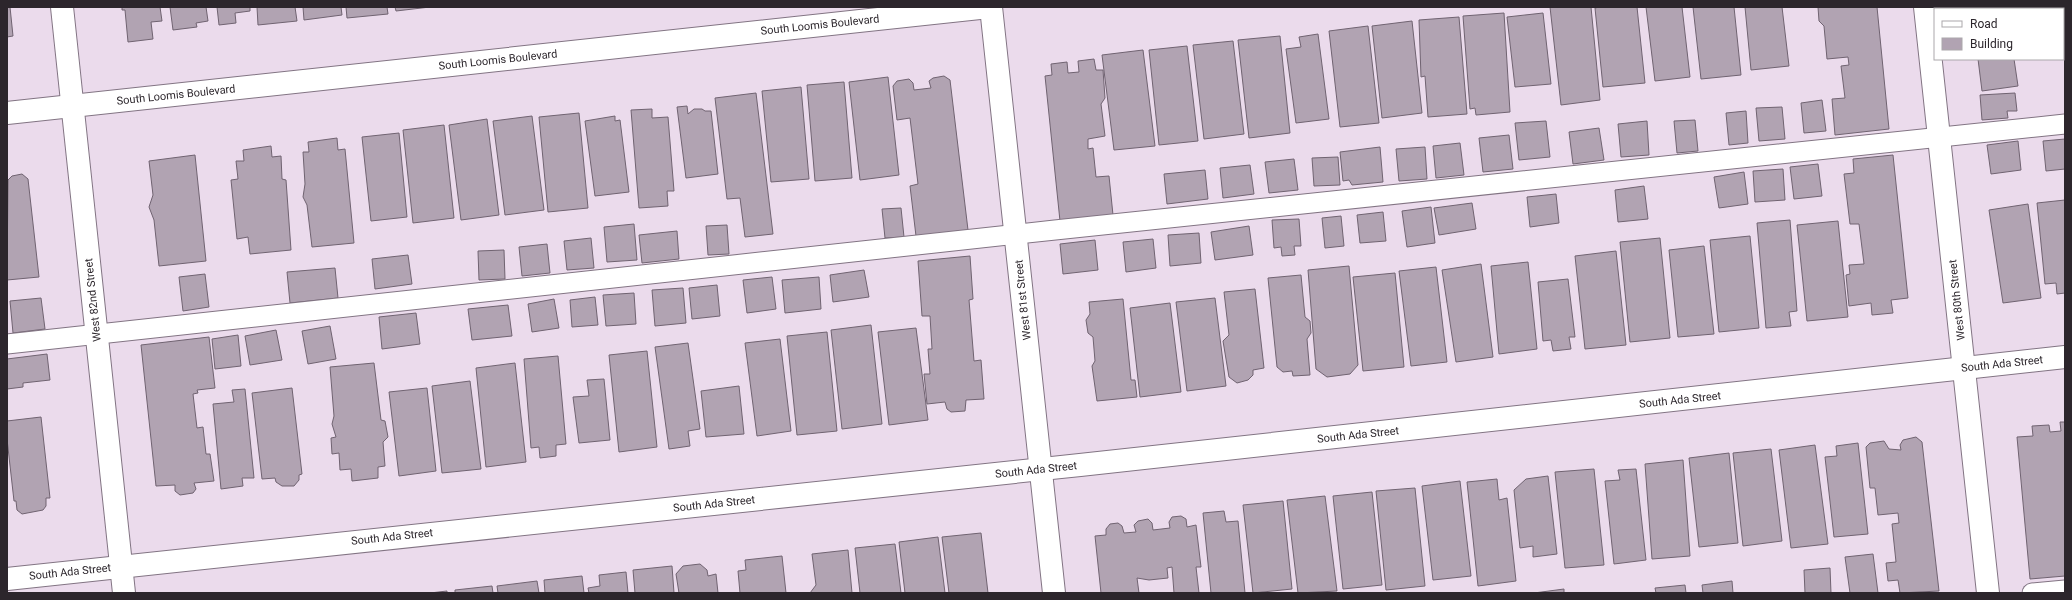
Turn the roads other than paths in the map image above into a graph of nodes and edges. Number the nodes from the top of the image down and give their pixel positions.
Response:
1 (62, 7) edge
2 (990, 7) edge
3 (1925, 7) edge
4 (72, 106) junction
5 (7, 113) edge
6 (2065, 124) edge
7 (1939, 137) junction
8 (1016, 234) junction
9 (97, 334) junction
10 (7, 344) edge
11 (2065, 358) edge
12 (1964, 369) junction
13 (1041, 469) junction
14 (122, 566) junction
15 (7, 579) edge
16 (2065, 590) edge
17 (124, 593) edge
18 (1054, 593) edge
19 (1988, 593) edge
20 (2032, 593) edge

1 - 4 street, West 82nd Street
2 - 4 street, South Loomis Boulevard
2 - 8 street, West 81st Street
3 - 7 street, West 80th Street
4 - 5 street, South Loomis Boulevard
4 - 9 street, West 82nd Street
6 - 7 lane
7 - 8 lane
7 - 12 street, West 80th Street
8 - 9 lane
8 - 13 street, West 81st Street
9 - 10 lane
9 - 14 street, West 82nd Street
11 - 12 street, South Ada Street
12 - 13 street, South Ada Street
12 - 19 street, West 80th Street
13 - 14 street, South Ada Street
13 - 18 street, West 81st Street
14 - 15 street, South Ada Street
14 - 17 street, West 82nd Street
16 - 20 lane

